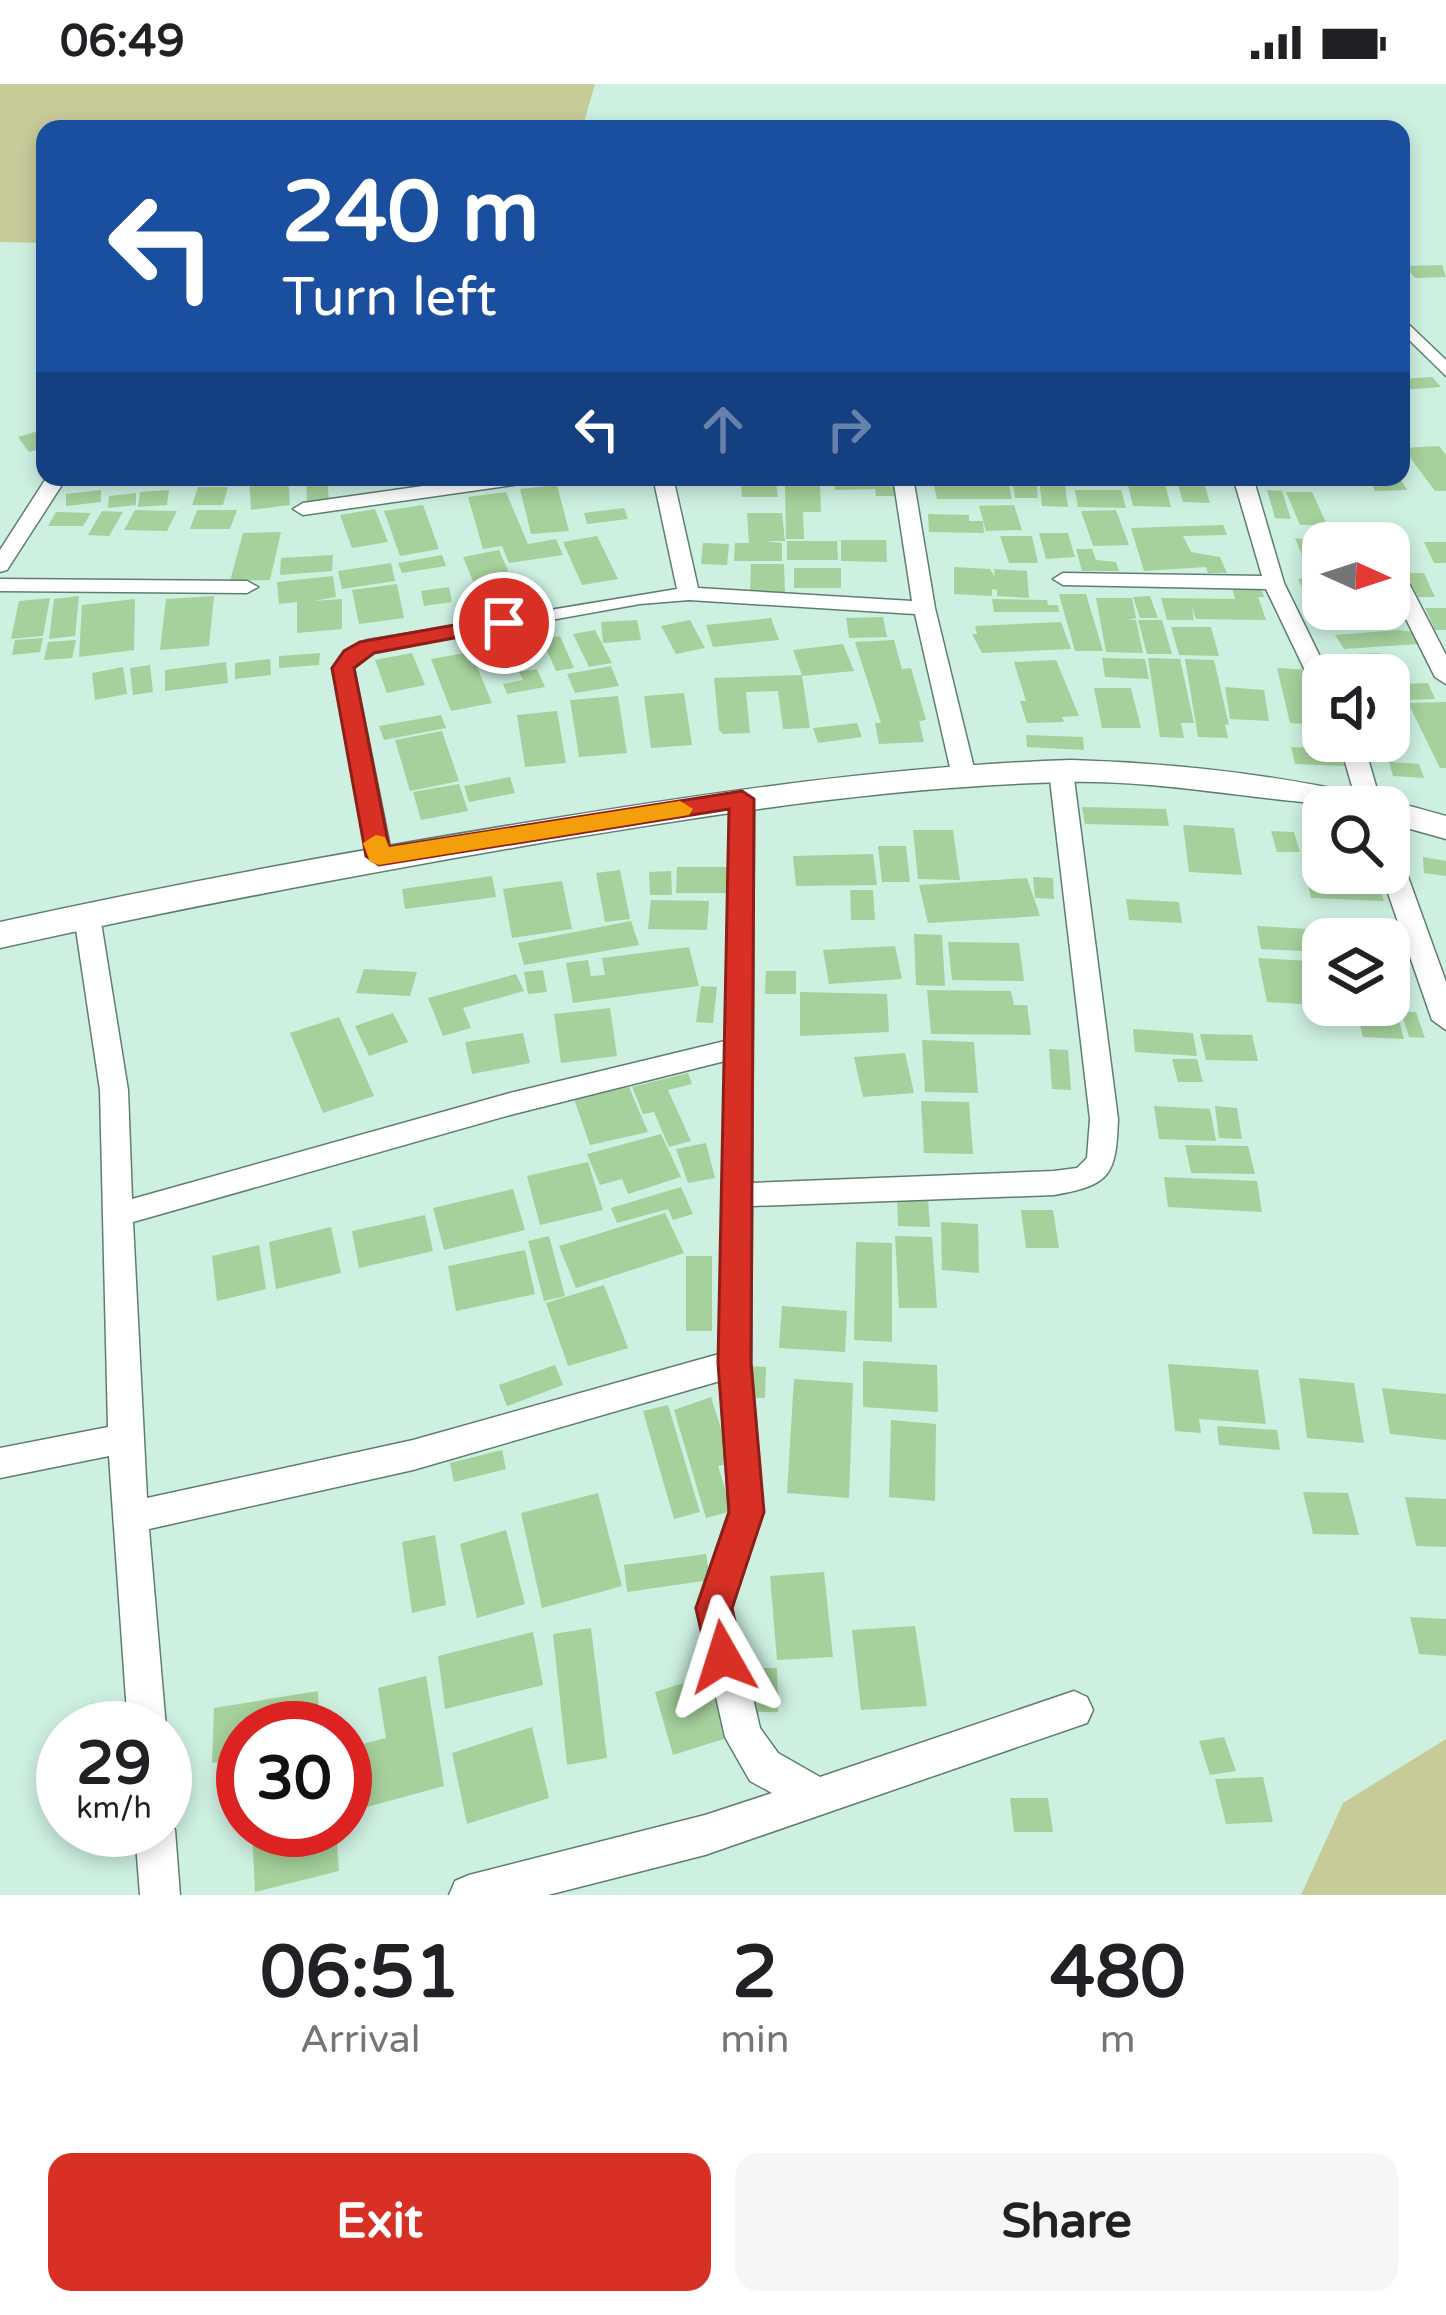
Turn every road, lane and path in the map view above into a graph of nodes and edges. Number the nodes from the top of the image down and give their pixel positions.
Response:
1 (1410, 330) edge
2 (1438, 355) edge
3 (1446, 371) edge
4 (51, 486) edge
5 (464, 486) edge
6 (664, 486) edge
7 (904, 486) edge
8 (1246, 486) edge
9 (304, 509) dead end
10 (0, 566) edge
11 (1063, 579) dead end
12 (1274, 583) junction
13 (0, 585) edge
14 (247, 587) dead end
15 (689, 594) junction
16 (1410, 606) edge
17 (924, 608) junction
18 (1308, 654) edge
19 (1446, 677) edge
20 (1061, 771) junction
21 (964, 776) junction
22 (1302, 791) edge
23 (742, 799) junction
24 (1410, 818) edge
25 (1446, 828) edge
26 (379, 856) junction
27 (1401, 894) edge
28 (87, 916) junction
29 (0, 935) edge
30 (1446, 1020) edge
31 (737, 1048) junction
32 (735, 1195) junction
33 (117, 1215) junction
34 (734, 1363) junction
35 (125, 1438) junction
36 (0, 1462) edge
37 (130, 1516) junction
38 (145, 1701) edge
39 (1074, 1710) dead end
40 (819, 1797) junction
41 (157, 1857) edge
42 (160, 1895) edge
43 (469, 1895) edge

1 - 2 street
2 - 3 street
4 - 10 street
5 - 9 street
6 - 15 street
7 - 17 street
8 - 12 street
11 - 12 street
12 - 18 street
13 - 14 street
15 - 17 street
15 - 26 street
16 - 19 street
17 - 21 street
20 - 21 street
20 - 22 street
20 - 32 street
21 - 23 street
23 - 26 street
23 - 31 street
24 - 25 street
26 - 28 street
27 - 30 street
28 - 29 street
28 - 33 street
31 - 32 street
31 - 33 street
32 - 34 street
33 - 35 street
34 - 37 street
34 - 40 street
35 - 36 street
35 - 37 street
37 - 38 street
39 - 40 street
40 - 43 street
41 - 42 street

